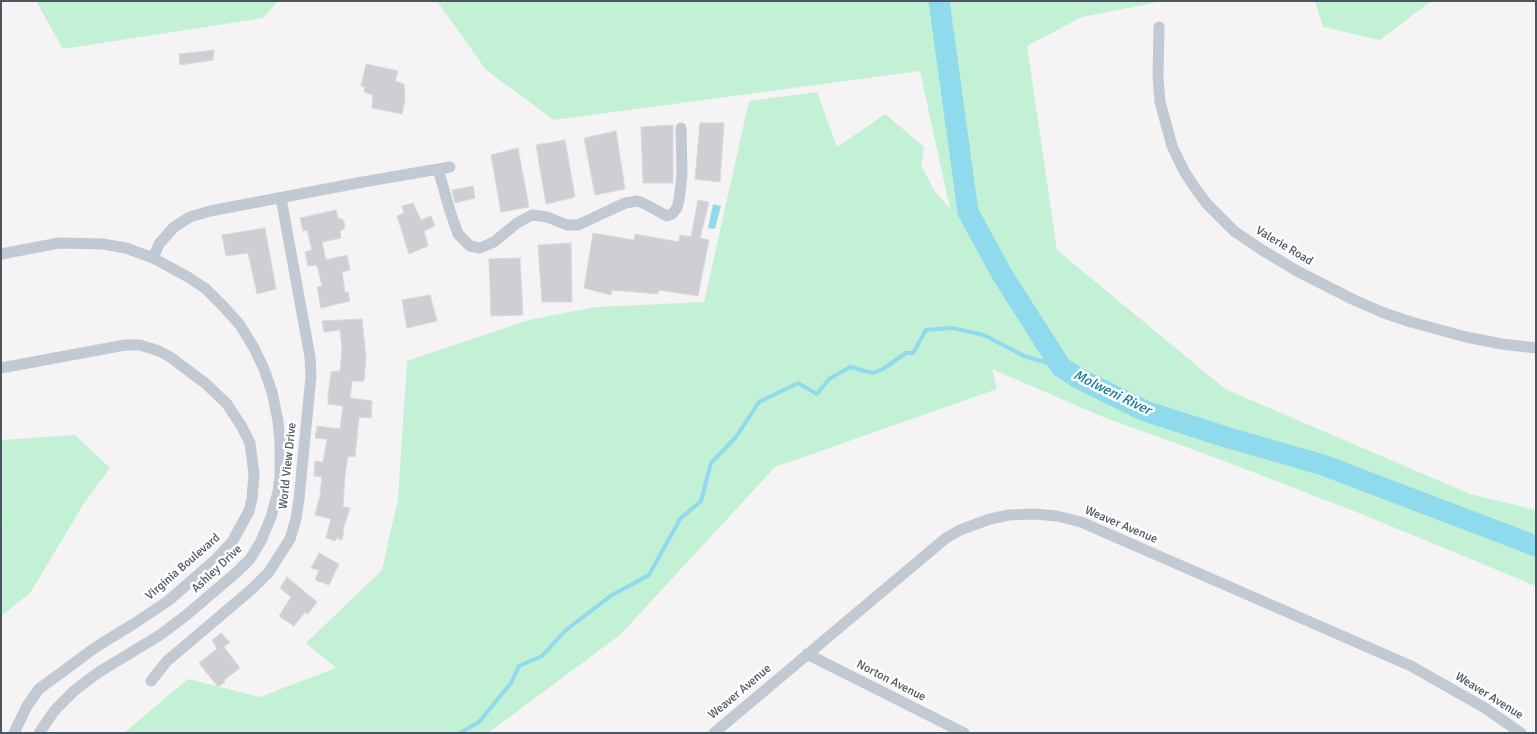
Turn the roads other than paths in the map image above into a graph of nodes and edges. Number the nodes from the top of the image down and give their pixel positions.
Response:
1 (1159, 27) dead end
2 (681, 128) dead end
3 (281, 198) junction
4 (1, 254) edge
5 (153, 258) junction
6 (1536, 348) edge
7 (1, 368) edge
8 (807, 654) junction
9 (151, 681) dead end
10 (14, 733) edge
11 (39, 733) edge
12 (714, 733) edge
13 (964, 733) edge
14 (1521, 733) edge

1 - 6 street, Valerie Road
2 - 3 street
3 - 5 street
3 - 9 street, World View Drive
4 - 5 street, Ashley Drive
5 - 11 street, Ashley Drive
7 - 10 street, Virginia Boulevard
8 - 12 street, Weaver Avenue
8 - 13 street, Norton Avenue
8 - 14 street, Weaver Avenue

